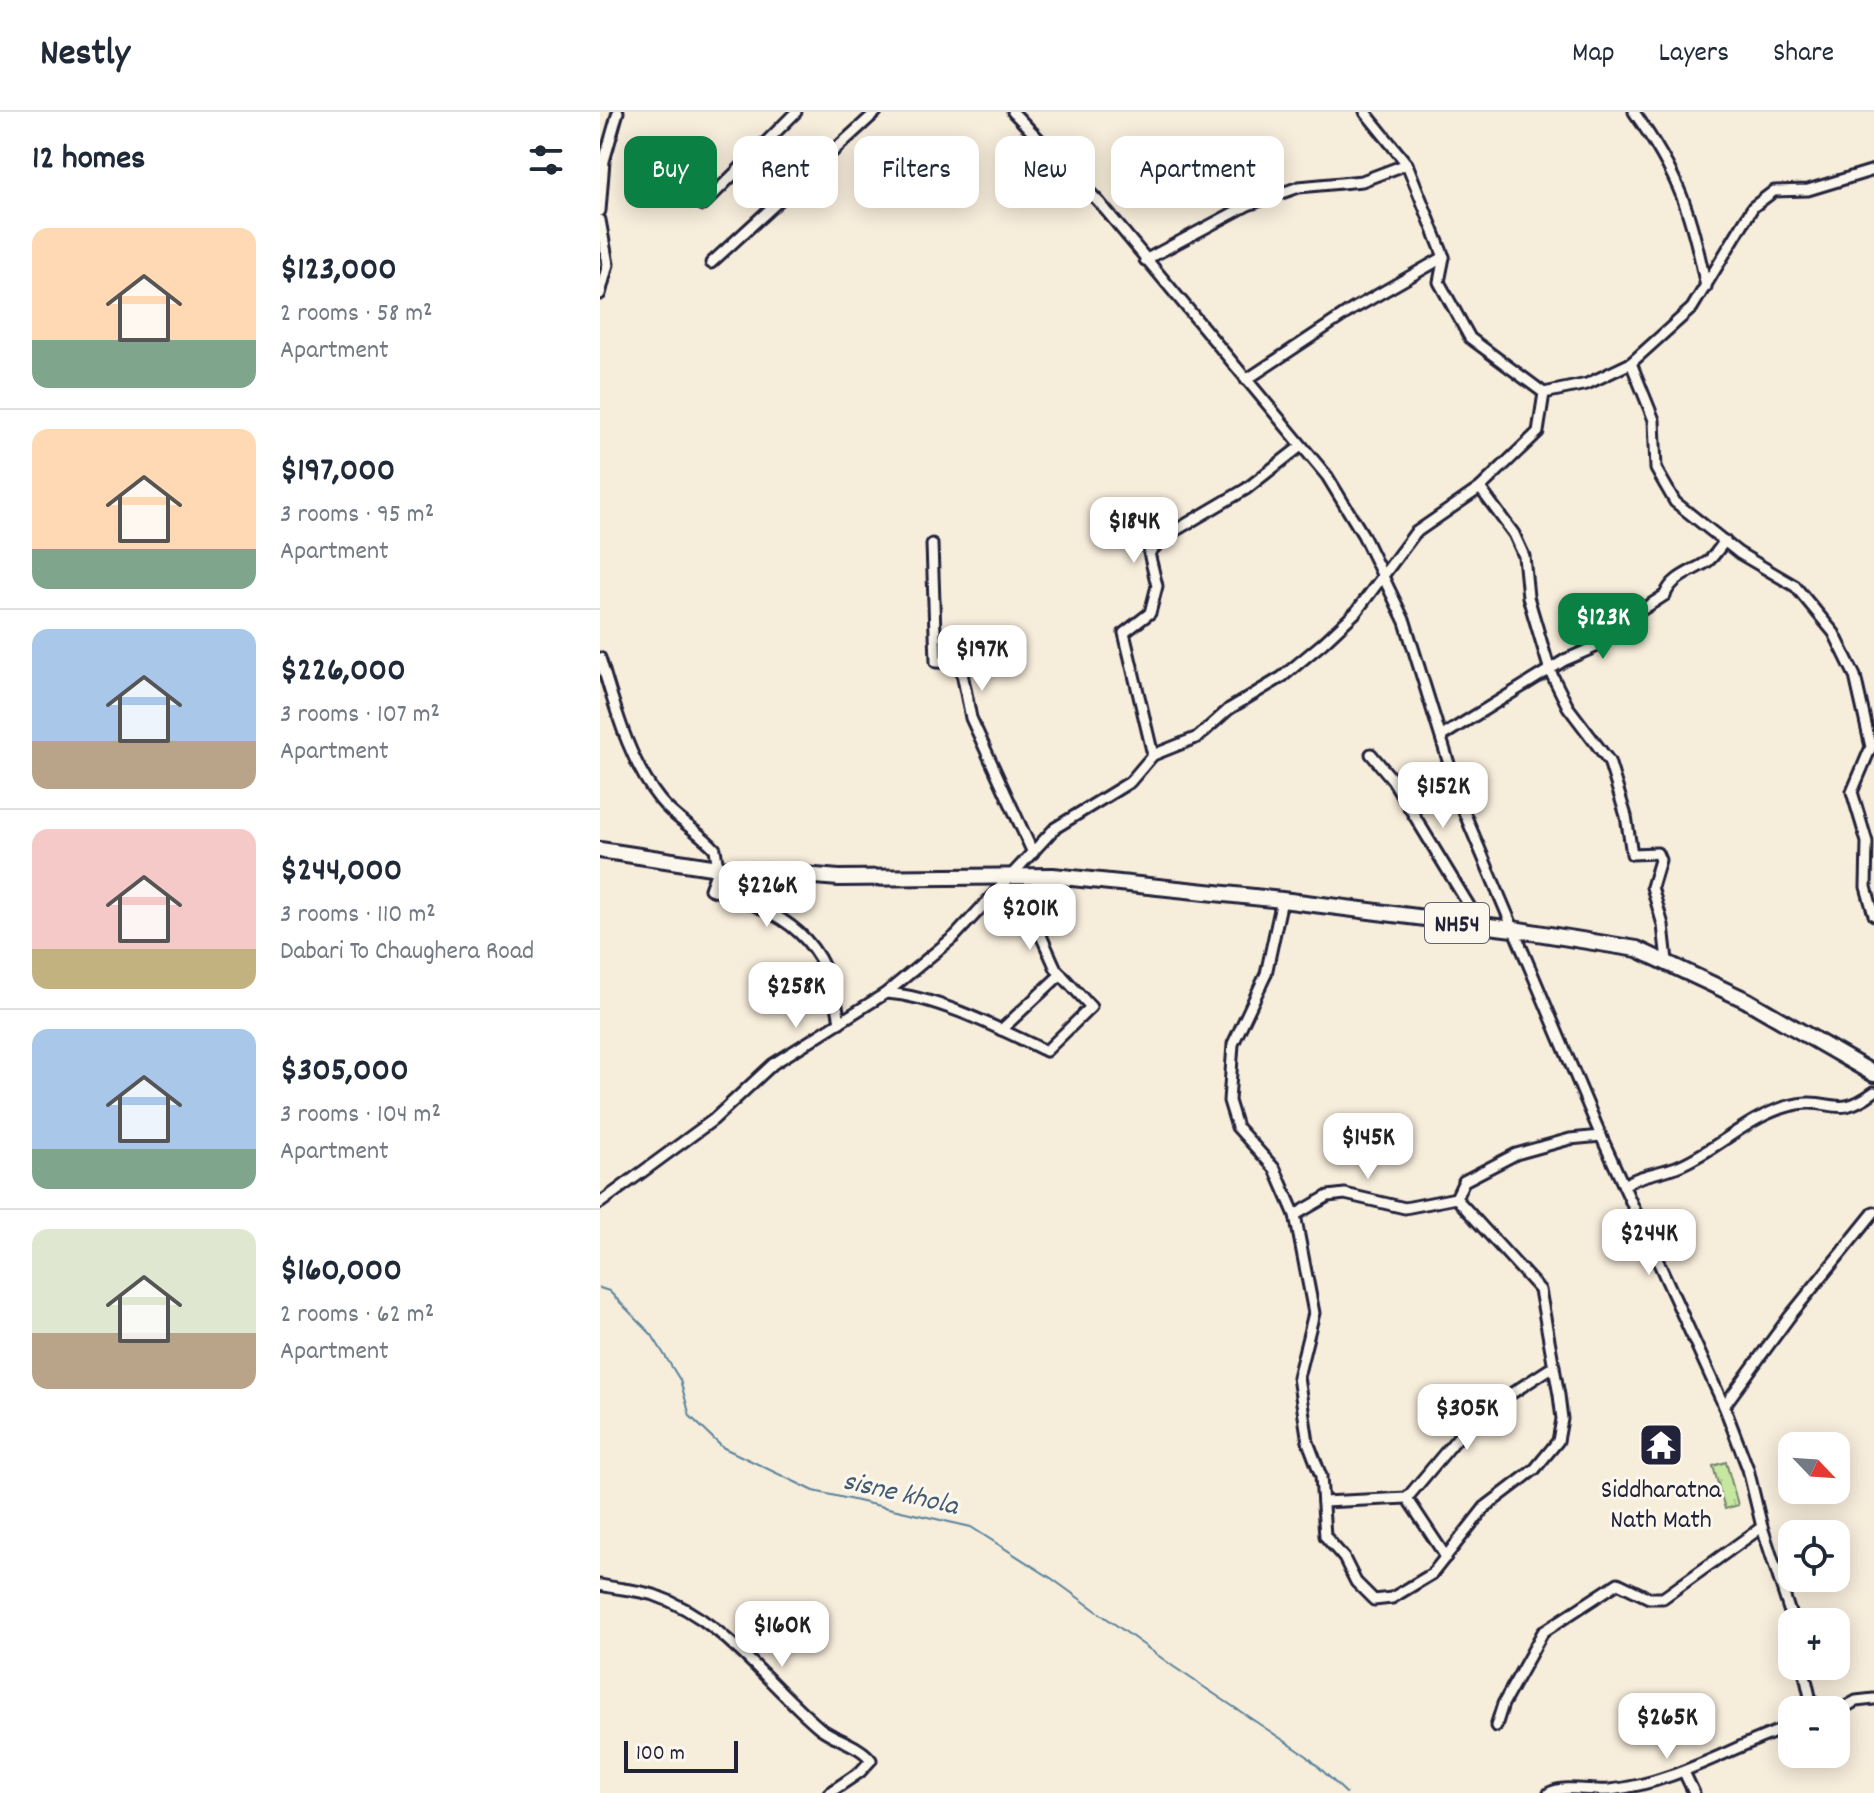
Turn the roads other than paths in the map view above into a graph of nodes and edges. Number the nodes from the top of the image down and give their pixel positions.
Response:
1 (618, 112) edge
2 (796, 112) edge
3 (876, 112) edge
4 (1013, 112) edge
5 (1365, 112) edge
6 (1634, 112) edge
7 (1407, 164) junction
8 (1874, 170) edge
9 (717, 191) edge
10 (600, 211) edge
11 (600, 220) edge
12 (1444, 257) junction
13 (1145, 260) junction
14 (711, 263) dead end
15 (1706, 287) junction
16 (600, 294) edge
17 (1631, 363) junction
18 (1246, 380) junction
19 (1544, 393) junction
20 (1301, 446) junction
21 (1480, 488) junction
22 (1725, 541) junction
23 (932, 544) dead end
24 (1383, 579) junction
25 (600, 658) edge
26 (1550, 671) junction
27 (1442, 736) junction
28 (1371, 754) dead end
29 (1153, 755) junction
30 (600, 850) edge
31 (1033, 853) junction
32 (718, 868) junction
33 (1010, 876) junction
34 (1053, 876) junction
35 (1282, 900) junction
36 (1874, 915) edge
37 (1482, 927) junction
38 (1513, 929) junction
39 (1667, 961) junction
40 (1061, 974) junction
41 (886, 993) junction
42 (840, 1022) junction
43 (1001, 1030) junction
44 (1874, 1073) edge
45 (1874, 1092) edge
46 (1601, 1136) junction
47 (1624, 1185) junction
48 (1456, 1198) junction
49 (600, 1203) edge
50 (1874, 1212) edge
51 (1295, 1215) junction
52 (1554, 1366) junction
53 (1724, 1406) junction
54 (1407, 1498) junction
55 (1323, 1502) junction
56 (1762, 1527) junction
57 (1446, 1557) junction
58 (600, 1585) edge
59 (1788, 1608) edge
60 (1874, 1699) edge
61 (1850, 1704) edge
62 (1496, 1726) dead end
63 (1778, 1731) edge
64 (1684, 1772) junction
65 (829, 1793) edge
66 (1549, 1793) edge
67 (1694, 1793) edge

1 - 10 street
2 - 9 street
3 - 14 street
4 - 13 street
5 - 7 street
6 - 15 street
7 - 12 street
7 - 13 street
8 - 15 street
11 - 16 street
12 - 18 street
12 - 19 street
13 - 18 street
15 - 17 street
17 - 19 street
17 - 22 street
18 - 20 street
19 - 21 street
20 - 24 street
20 - 29 street
21 - 24 street
21 - 26 street
22 - 26 street
22 - 36 street
23 - 31 street
24 - 27 street
24 - 29 street
25 - 32 street
26 - 27 street
26 - 39 street
27 - 38 street
28 - 37 street
29 - 31 street
30 - 32 main road, NH54
31 - 33 street
32 - 33 main road, NH54
32 - 42 street
33 - 34 main road, NH54
33 - 41 street
34 - 35 main road, NH54
34 - 40 street
35 - 37 main road, NH54
35 - 51 street
37 - 38 main road, NH54
38 - 39 main road, NH54
38 - 46 street
39 - 44 main road, NH54
40 - 43 street
40 - 43 street
41 - 42 street
41 - 43 street
42 - 49 street
45 - 47 street
46 - 47 street
46 - 48 street
47 - 53 street
48 - 51 street
48 - 52 street
50 - 53 street
51 - 55 street
52 - 54 street
52 - 57 street
53 - 56 street
54 - 55 street
54 - 57 street
55 - 57 street
56 - 59 street
56 - 62 street
58 - 65 street
60 - 61 street
63 - 64 street
64 - 66 street
64 - 67 street

